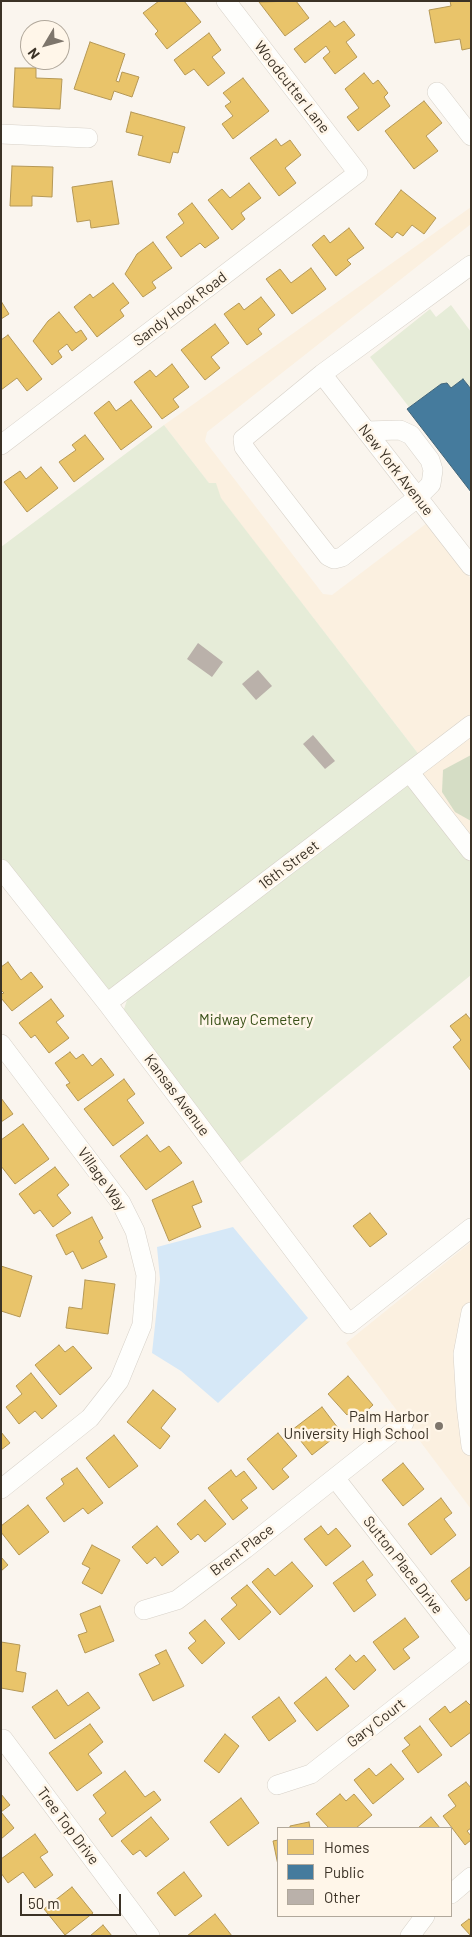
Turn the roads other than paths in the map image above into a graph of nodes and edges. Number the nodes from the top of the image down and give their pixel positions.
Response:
1 (226, 1) edge
2 (437, 92) dead end
3 (1, 134) edge
4 (471, 136) edge
5 (88, 138) dead end
6 (358, 173) joint
7 (471, 264) edge
8 (322, 374) junction
9 (366, 431) junction
10 (3, 439) edge
11 (418, 498) junction
12 (471, 566) edge
13 (471, 725) edge
14 (410, 773) junction
15 (471, 851) edge
16 (1, 869) edge
17 (107, 1003) junction
18 (1, 1044) edge
19 (471, 1228) edge
20 (471, 1312) edge
21 (404, 1423) dead end
22 (471, 1446) edge
23 (335, 1478) junction
24 (1, 1489) edge
25 (144, 1610) dead end
26 (470, 1651) edge
27 (2, 1740) edge
28 (277, 1785) dead end
29 (471, 1877) edge
30 (452, 1893) edge
31 (424, 1917) edge
32 (150, 1936) edge
33 (410, 1936) edge

1 - 6 street, Woodcutter Lane
2 - 4 street
3 - 5 street
6 - 10 street, Sandy Hook Road
7 - 8 street
8 - 9 street, New York Avenue
8 - 11 street
9 - 11 street, New York Avenue
9 - 11 street
11 - 12 street, New York Avenue
13 - 14 street, 16th Street
14 - 15 street
14 - 17 street, 16th Street
16 - 17 street, Kansas Avenue
17 - 19 street, Kansas Avenue
18 - 24 street, Village Way
20 - 22 street
21 - 23 street, Brent Place
23 - 25 street, Brent Place
23 - 26 street, Sutton Place Drive
26 - 28 street, Gary Court
27 - 32 street, Tree Top Drive
29 - 30 street
31 - 33 street

